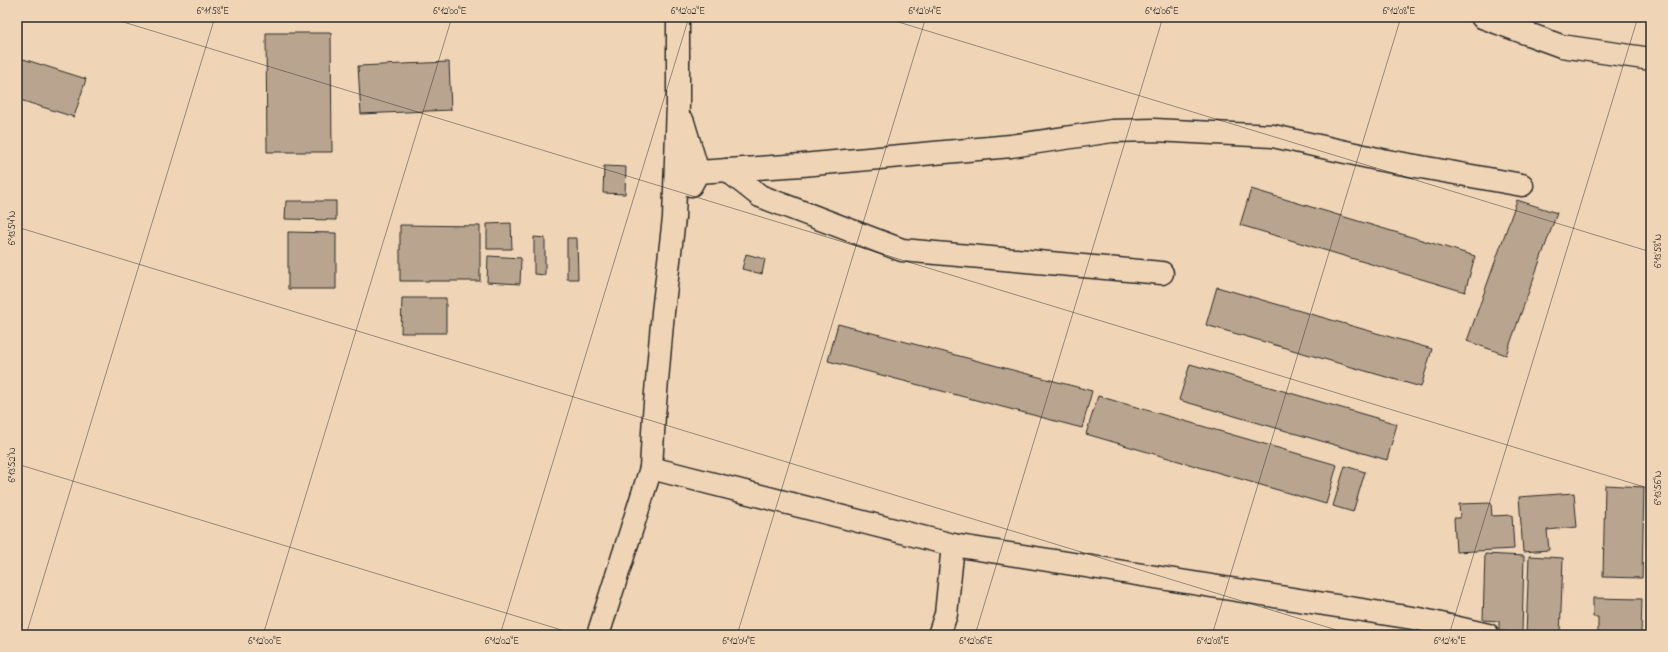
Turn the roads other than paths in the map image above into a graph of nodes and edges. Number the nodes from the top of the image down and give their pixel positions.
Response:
1 (678, 17) edge
2 (1482, 17) edge
3 (1651, 59) edge
4 (678, 104) junction
5 (727, 170) junction
6 (698, 172) junction
7 (1522, 185) dead end
8 (674, 218) junction
9 (1162, 273) dead end
10 (651, 468) junction
11 (953, 545) junction
12 (598, 635) edge
13 (939, 635) edge
14 (1488, 635) edge

1 - 4 street
2 - 3 street
4 - 6 street
4 - 8 street
5 - 6 street
5 - 7 street
5 - 9 street
6 - 8 street
8 - 10 street
10 - 11 street
10 - 12 street
11 - 13 street
11 - 14 street

